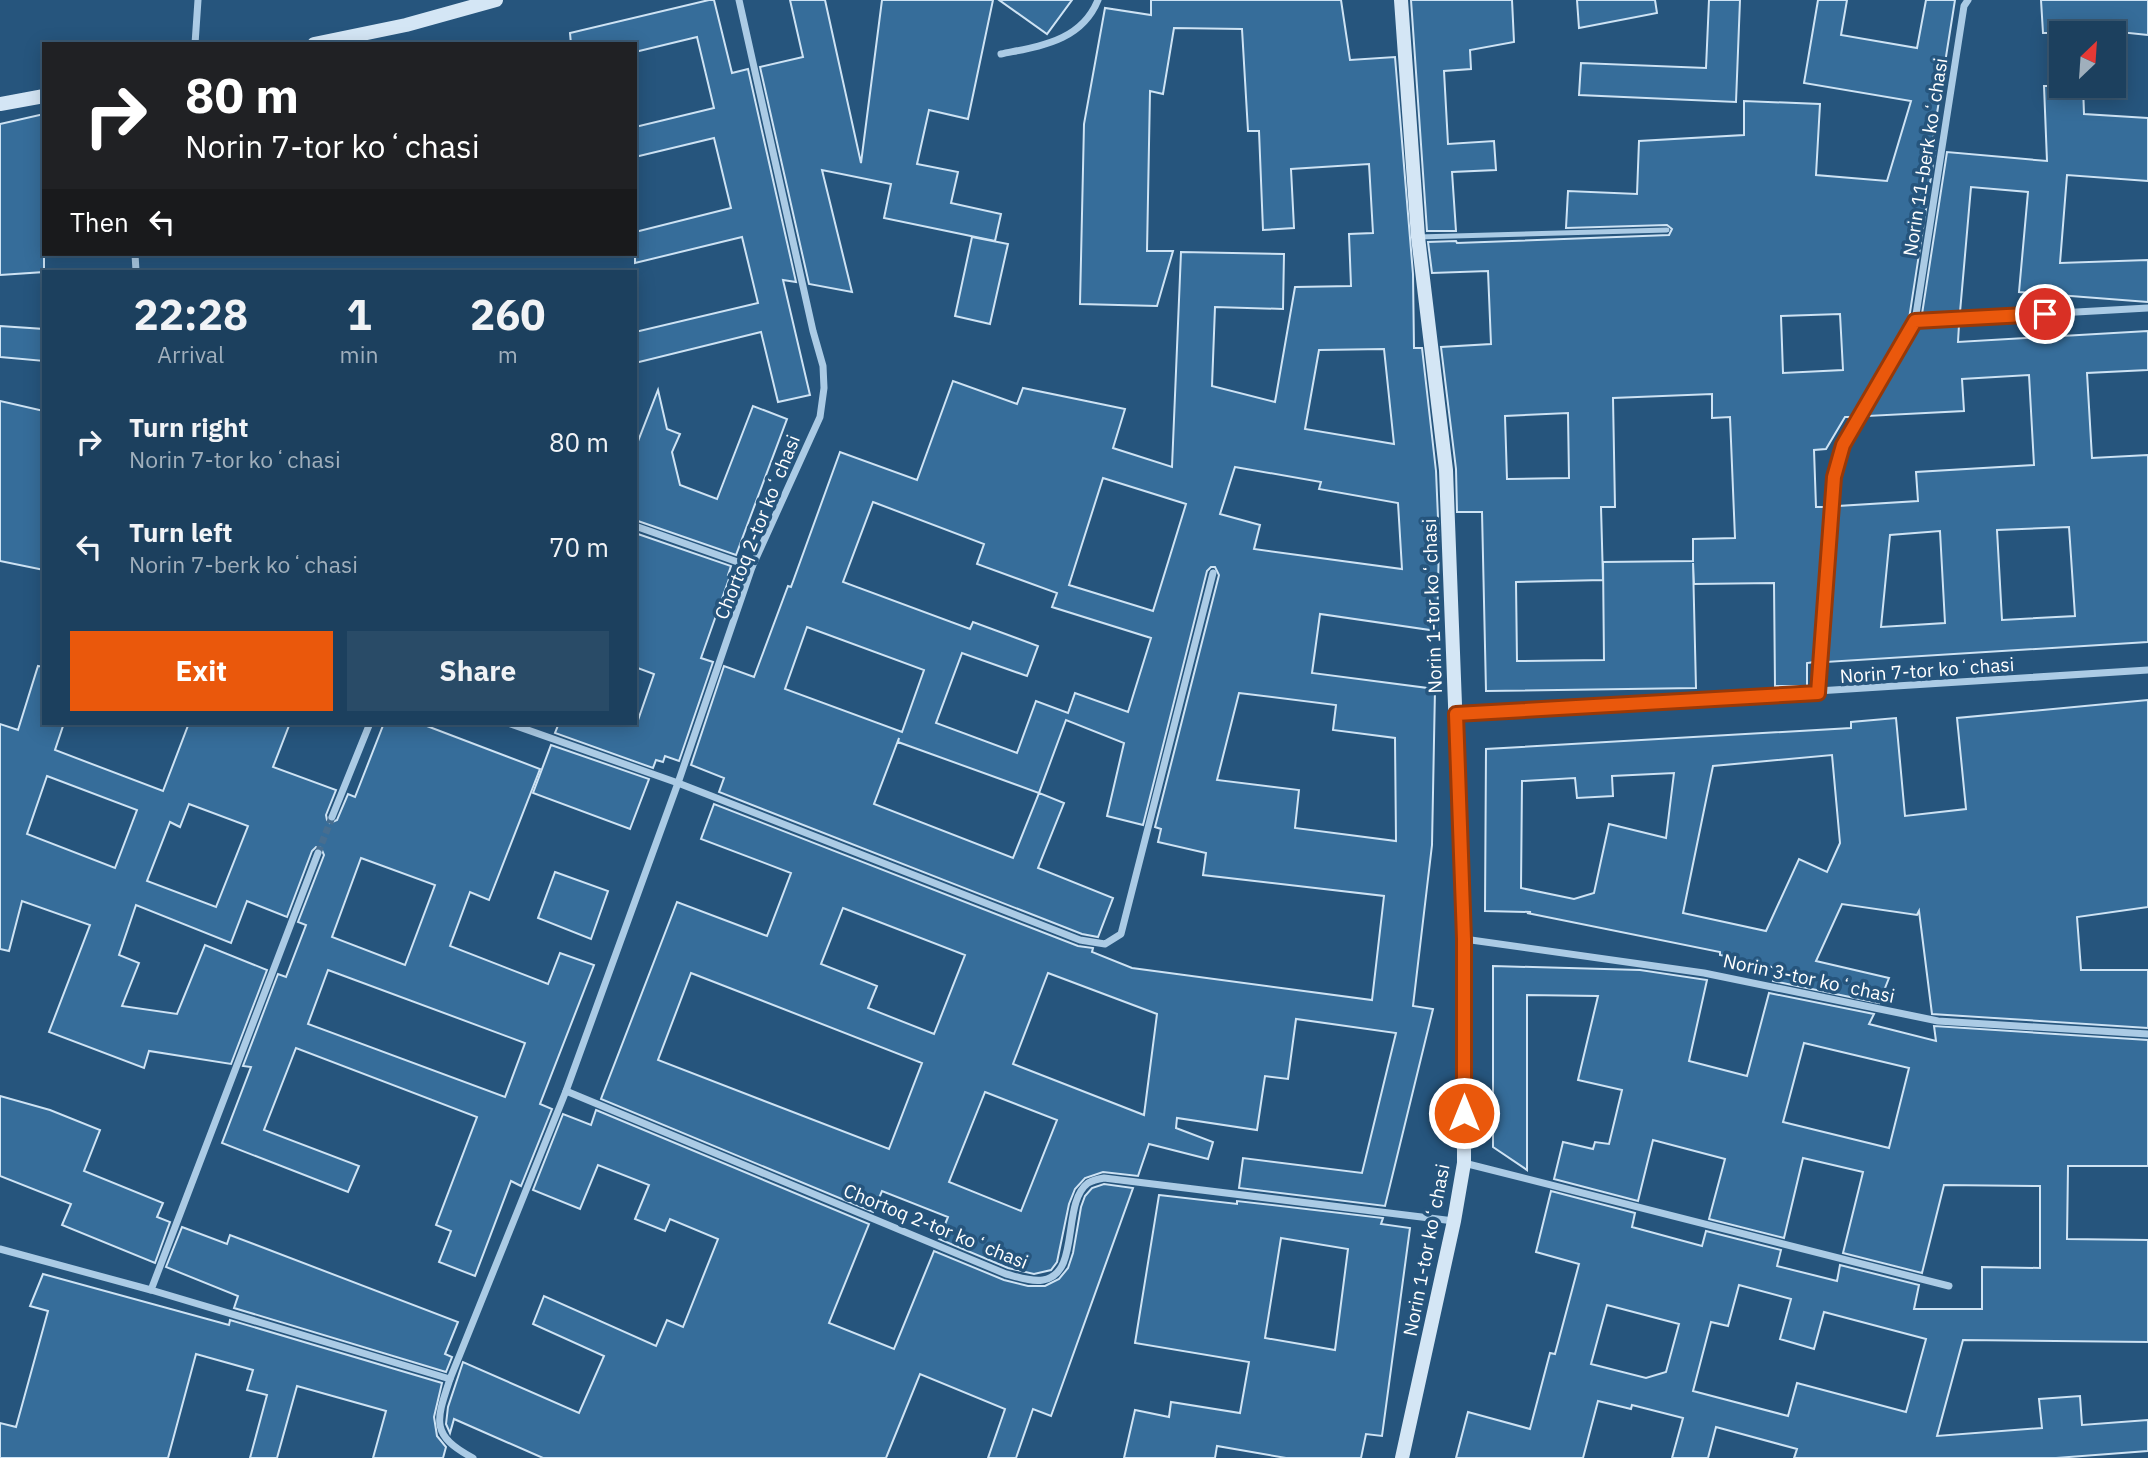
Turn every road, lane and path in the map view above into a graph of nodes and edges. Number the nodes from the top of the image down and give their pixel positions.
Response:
1 (198, 0) edge
2 (496, 0) edge
3 (739, 0) edge
4 (1098, 0) edge
5 (1401, 0) edge
6 (1968, 0) edge
7 (195, 42) edge
8 (324, 42) edge
9 (1001, 54) dead end
10 (42, 96) edge
11 (0, 104) edge
12 (1667, 230) dead end
13 (1418, 237) junction
14 (2148, 308) edge
15 (1915, 321) junction
16 (637, 527) edge
17 (752, 567) junction
18 (1213, 573) dead end
19 (2148, 670) edge
20 (1818, 693) junction
21 (1456, 714) junction
22 (369, 725) edge
23 (514, 725) edge
24 (678, 783) junction
25 (332, 817) tunnel mouth
26 (318, 853) tunnel mouth
27 (1464, 939) junction
28 (2148, 1034) edge
29 (566, 1091) junction
30 (1464, 1163) junction
31 (1454, 1221) junction
32 (0, 1249) edge
33 (1949, 1286) dead end
34 (151, 1290) junction
35 (450, 1379) junction
36 (473, 1458) edge
37 (1402, 1458) edge

1 - 7 street
2 - 8 street
3 - 17 street, Chortoq 2-tor koʻchasi
4 - 9 street
5 - 13 street, Norin 1-tor koʻchasi
6 - 15 street, Norin 11-berk koʻchasi
10 - 11 street
12 - 13 lane
13 - 21 street, Norin 1-tor koʻchasi
14 - 15 street
15 - 20 street
16 - 17 street
17 - 24 street, Chortoq 2-tor koʻchasi
18 - 24 street
19 - 20 street, Norin 7-tor koʻchasi
20 - 21 street, Norin 7-tor koʻchasi
21 - 27 street, Norin 1-tor koʻchasi
22 - 25 street
23 - 24 street
24 - 29 street, Chortoq 2-tor koʻchasi
26 - 34 street
27 - 28 street, Norin 3-tor koʻchasi
27 - 30 street, Norin 1-tor koʻchasi
29 - 31 street, Chortoq 2-tor koʻchasi
29 - 35 street, Chortoq 2-tor koʻchasi
30 - 31 street, Norin 1-tor koʻchasi
30 - 33 street
31 - 37 street, Norin 1-tor koʻchasi
32 - 34 street
34 - 35 street
35 - 36 street, Chortoq 2-tor koʻchasi

